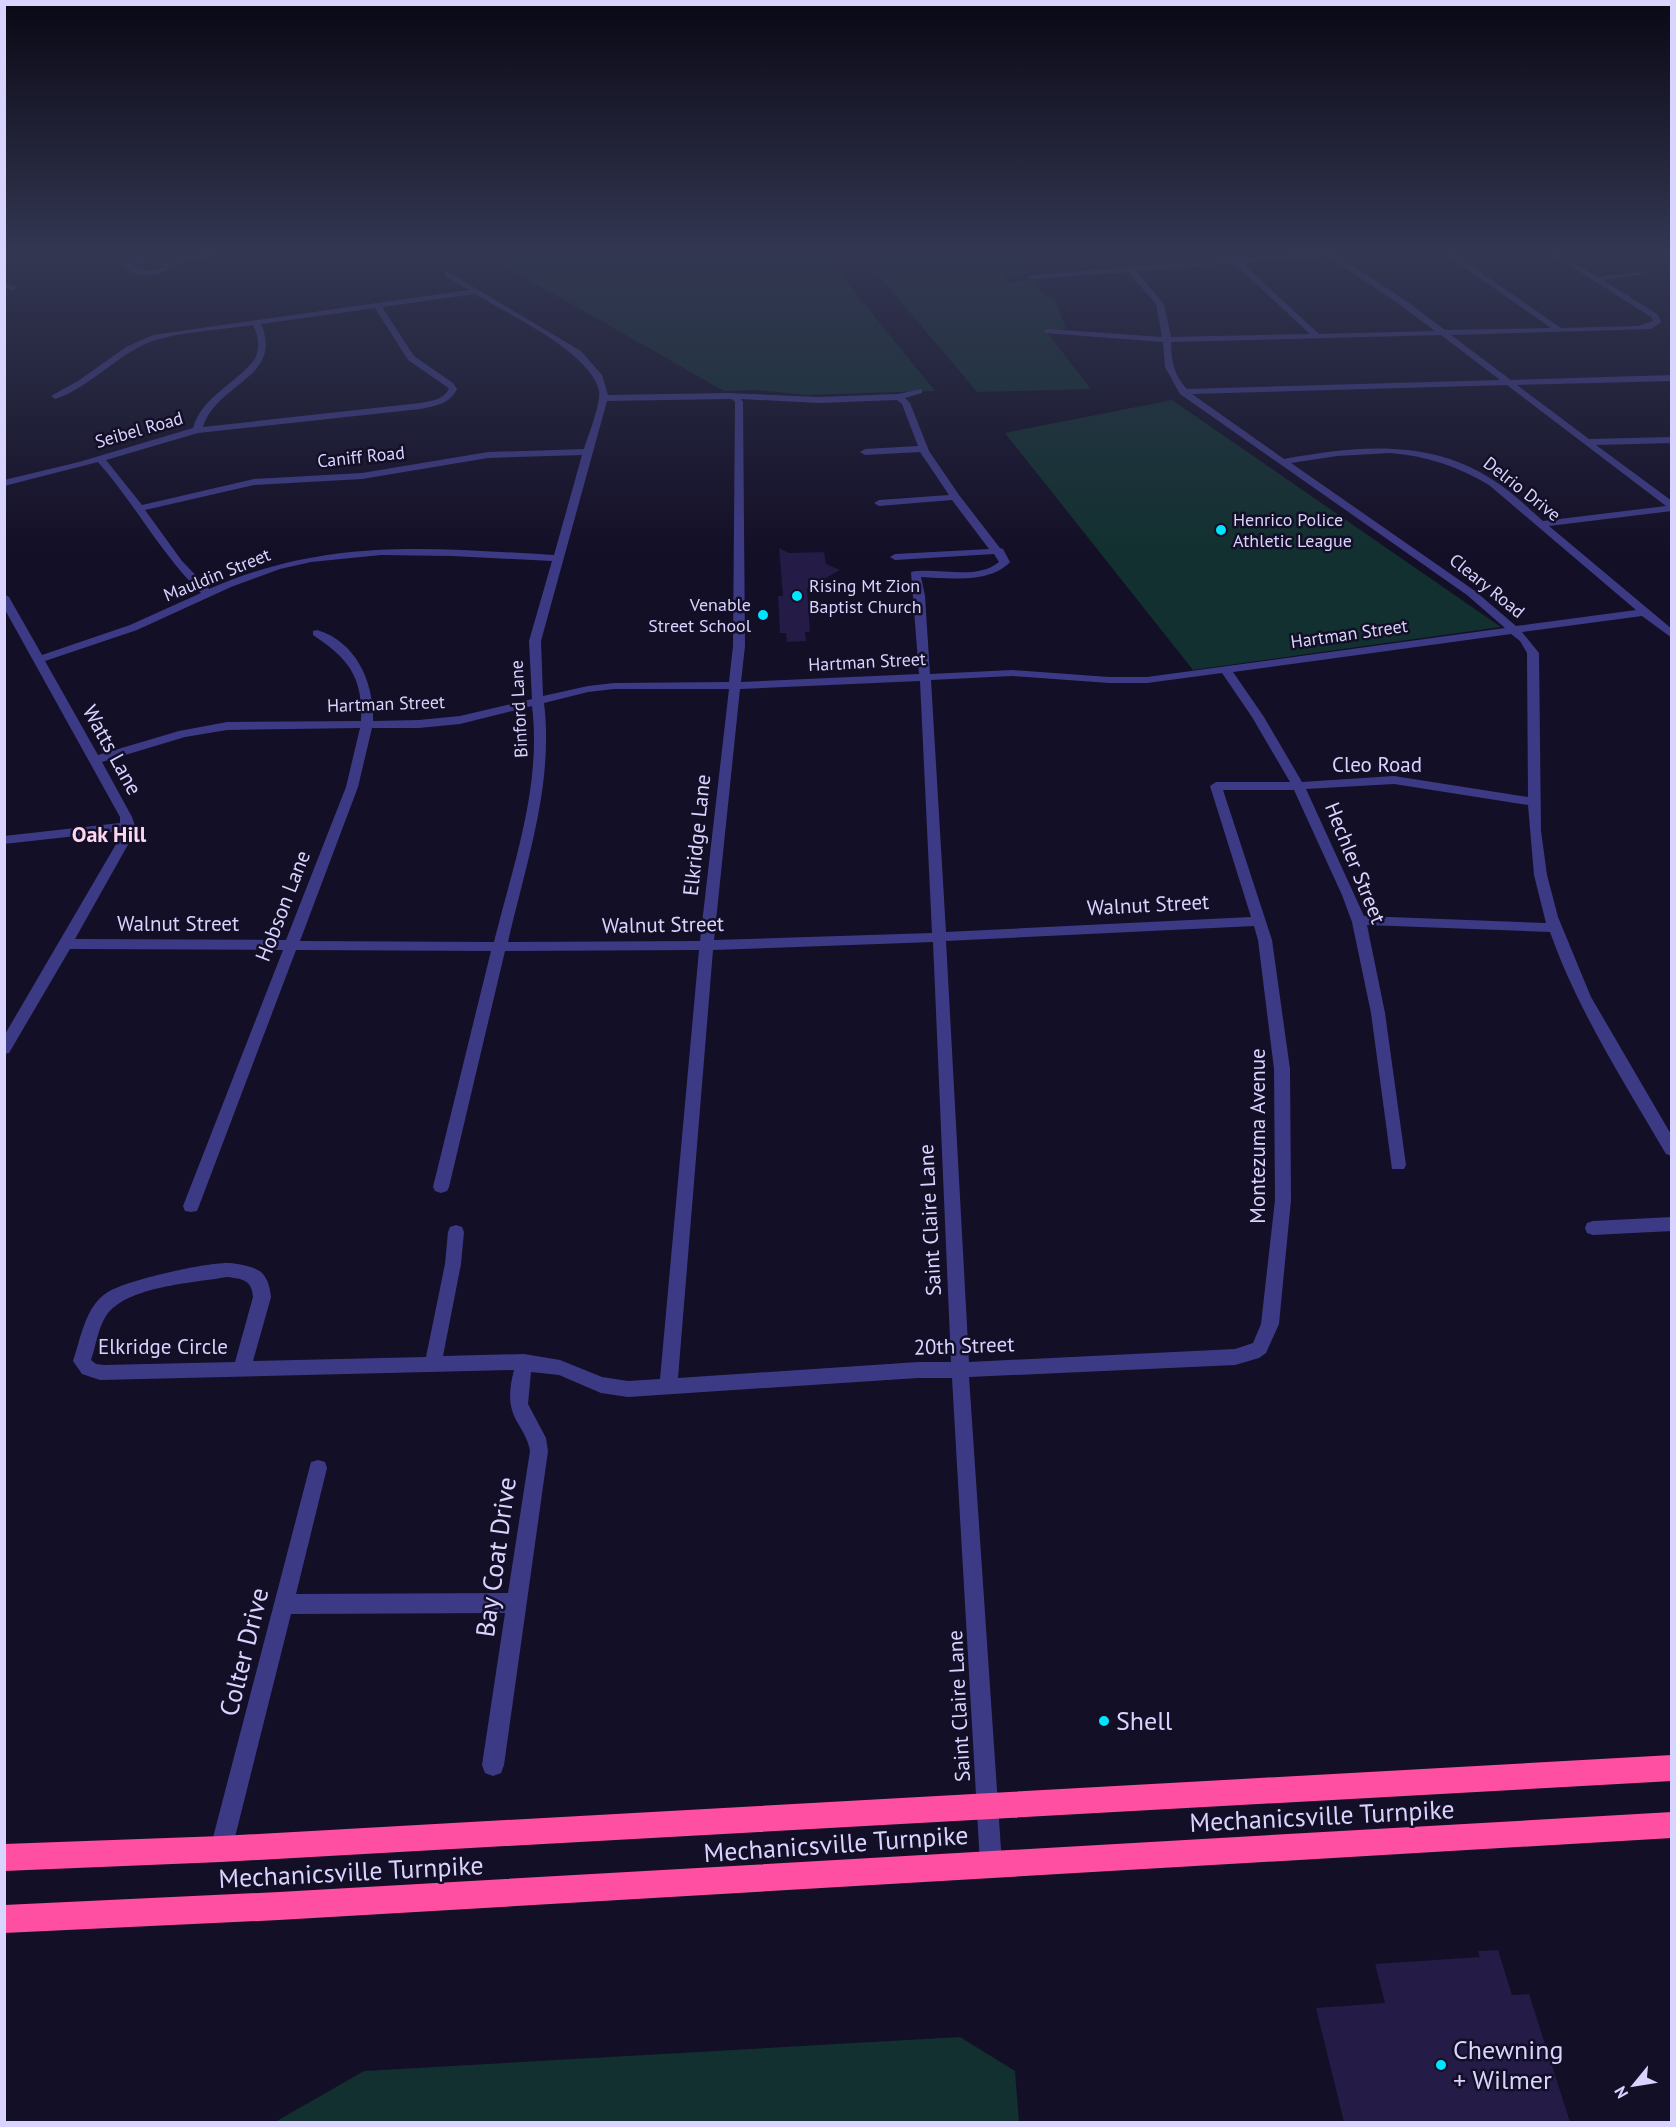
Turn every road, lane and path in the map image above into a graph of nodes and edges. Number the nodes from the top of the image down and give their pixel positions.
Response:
1 (122, 352) edge
2 (262, 352) edge
3 (406, 352) edge
4 (576, 352) edge
5 (1166, 352) edge
6 (1468, 352) edge
7 (1671, 378) edge
8 (1509, 383) junction
9 (919, 391) dead end
10 (1183, 392) junction
11 (55, 396) dead end
12 (900, 397) junction
13 (603, 398) junction
14 (736, 398) junction
15 (197, 430) junction
16 (1671, 440) edge
17 (1587, 442) junction
18 (922, 449) junction
19 (588, 452) junction
20 (866, 452) dead end
21 (100, 459) junction
22 (1283, 462) junction
23 (4, 483) edge
24 (955, 497) junction
25 (879, 503) dead end
26 (1671, 507) edge
27 (140, 508) junction
28 (1541, 524) junction
29 (999, 551) junction
30 (895, 557) dead end
31 (558, 558) junction
32 (208, 594) junction
33 (4, 597) edge
34 (1645, 612) junction
35 (1514, 630) junction
36 (317, 633) dead end
37 (1671, 635) edge
38 (39, 659) junction
39 (1226, 670) junction
40 (925, 677) junction
41 (734, 685) junction
42 (538, 702) junction
43 (366, 724) junction
44 (95, 760) junction
45 (1216, 786) joint
46 (1300, 786) junction
47 (1536, 802) junction
48 (129, 826) junction
49 (4, 840) edge
50 (1359, 920) junction
51 (1260, 921) junction
52 (1554, 928) junction
53 (938, 937) junction
54 (66, 944) junction
55 (291, 945) junction
56 (499, 946) junction
57 (708, 946) junction
58 (4, 1049) edge
59 (1671, 1150) edge
60 (1398, 1165) dead end
61 (441, 1187) dead end
62 (191, 1206) dead end
63 (1671, 1224) edge
64 (1593, 1228) dead end
65 (456, 1232) dead end
66 (1260, 1348) joint
67 (524, 1362) junction
68 (433, 1364) junction
69 (242, 1370) junction
70 (960, 1370) junction
71 (668, 1385) junction
72 (318, 1468) dead end
73 (517, 1603) junction
74 (284, 1604) junction
75 (493, 1765) dead end
76 (1671, 1768) edge
77 (987, 1806) junction
78 (1671, 1825) edge
79 (221, 1849) junction
80 (4, 1858) edge
81 (991, 1864) junction
82 (4, 1919) edge

1 - 11 street
2 - 15 street
3 - 15 street, Seibel Road
4 - 13 street
5 - 10 street, Cleary Road
6 - 8 street
7 - 8 street
8 - 10 street
8 - 17 street
9 - 12 street
10 - 22 street, Cleary Road
12 - 14 street
12 - 18 street
13 - 14 street
13 - 19 street, Binford Lane
14 - 41 street, Elkridge Lane
15 - 21 street, Seibel Road
16 - 17 street
17 - 26 street
18 - 20 street
18 - 24 street
19 - 27 street, Caniff Road
19 - 31 street, Binford Lane
21 - 23 street, Seibel Road
21 - 27 street
22 - 28 street, Delrio Drive
22 - 35 street, Cleary Road
24 - 25 street
24 - 29 street
26 - 28 street
27 - 32 street
28 - 34 street, Delrio Drive
29 - 30 street
29 - 40 street, Saint Claire Lane
31 - 32 street, Mauldin Street
31 - 42 street, Binford Lane
32 - 38 street, Mauldin Street
33 - 38 street, Watts Lane
34 - 35 street, Hartman Street
34 - 37 street, Delrio Drive
35 - 39 street, Hartman Street
35 - 47 street, Cleary Road
36 - 43 street, Hobson Lane
38 - 44 street, Watts Lane
39 - 40 street, Hartman Street
39 - 46 street, Hechler Street
40 - 41 street, Hartman Street
40 - 53 street, Saint Claire Lane
41 - 42 street, Hartman Street
41 - 57 street, Elkridge Lane
42 - 43 street, Hartman Street
42 - 56 street, Binford Lane
43 - 44 street, Hartman Street
43 - 55 street, Hobson Lane
44 - 48 street, Watts Lane
45 - 46 street, Cleo Road
45 - 51 street, Montezuma Avenue
46 - 47 street, Cleo Road
46 - 50 street, Hechler Street
47 - 52 street, Cleary Road
48 - 49 street
48 - 54 street, Watts Lane
50 - 52 street
50 - 60 street, Hechler Street
51 - 53 street, Walnut Street
51 - 66 street, Montezuma Avenue
52 - 59 street, Cleary Road
53 - 57 street, Walnut Street
53 - 70 street, Saint Claire Lane
54 - 55 street, Walnut Street
54 - 58 street, Watts Lane
55 - 56 street, Walnut Street
55 - 62 street, Hobson Lane
56 - 57 street, Walnut Street
56 - 61 street, Binford Lane
57 - 71 street, Elkridge Lane
63 - 64 street
65 - 68 street
66 - 70 street, 20th Street
67 - 68 street, Elkridge Circle
67 - 71 street, Elkridge Circle
67 - 73 street, Bay Coat Drive
68 - 69 street, Elkridge Circle
69 - 69 street, Elkridge Circle
70 - 71 street, 20th Street
70 - 77 street, Saint Claire Lane
72 - 74 street, Colter Drive
73 - 74 street
73 - 75 street, Bay Coat Drive
74 - 79 street, Colter Drive
76 - 77 highway, Mechanicsville Turnpike
77 - 79 highway, Mechanicsville Turnpike
77 - 81 street, Saint Claire Lane
78 - 81 highway, Mechanicsville Turnpike
79 - 80 highway, Mechanicsville Turnpike
81 - 82 highway, Mechanicsville Turnpike

